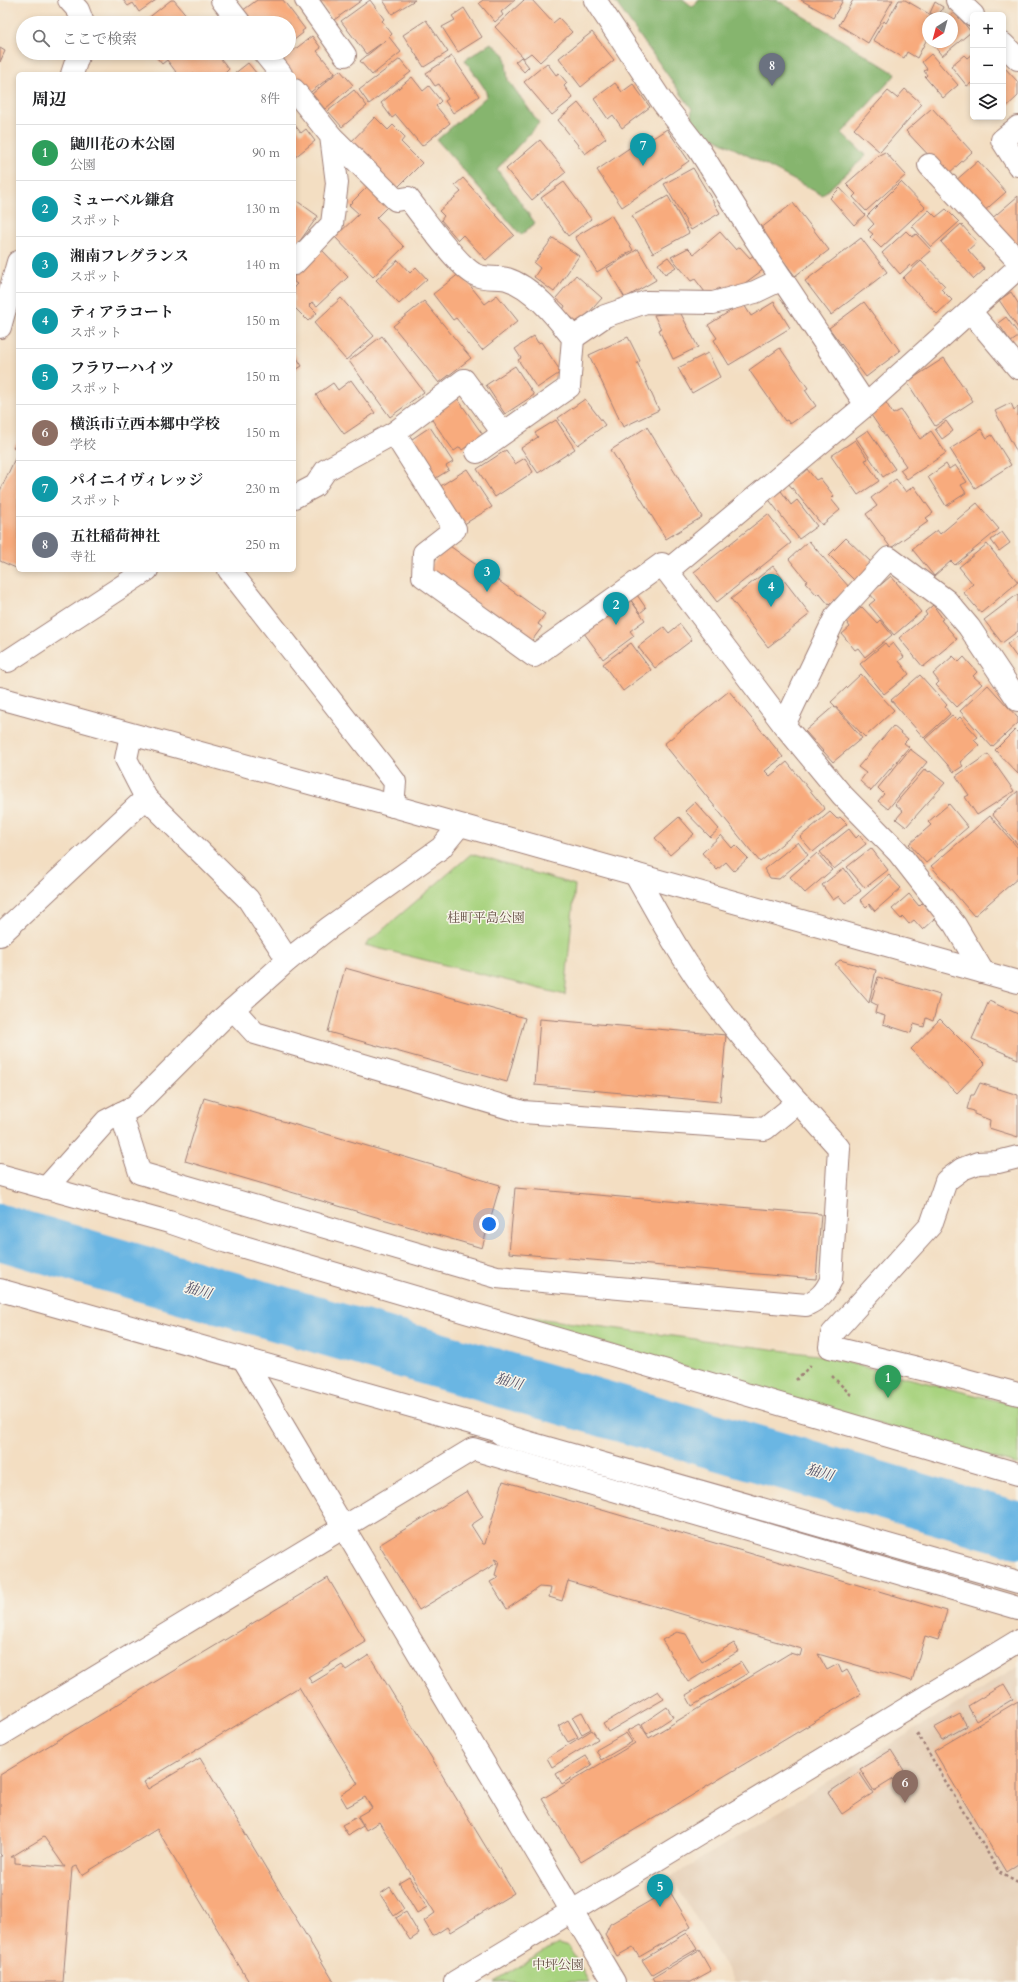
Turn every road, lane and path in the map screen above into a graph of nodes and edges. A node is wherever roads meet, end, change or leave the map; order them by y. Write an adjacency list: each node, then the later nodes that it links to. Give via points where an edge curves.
1 (69, 0): 7 (street)
2 (222, 0): 8 (street)
3 (306, 0): 10 (street)
4 (595, 0): 25 (street, via 663,103 698,148)
5 (957, 0): 6 (street)
6 (970, 12)
7 (80, 16)
8 (235, 16)
9 (1006, 47): 11 (street)
10 (345, 55)
11 (1018, 59)
12 (76, 60): 14 (street)
13 (270, 60): 15 (street)
14 (73, 72)
15 (279, 72)
16 (296, 92): 18 (street)
17 (1018, 126): 19 (street, via 1002,140)
18 (331, 136): 22 (street, via 337,183 332,224); 28 (street, via 396,200 408,198 462,265 475,274 486,278 507,279 524,288 546,305)
19 (1018, 164)
20 (929, 165): 21 (street)
21 (1018, 261)
22 (296, 262)
23 (1018, 268): 27 (street)
24 (16, 270): 26 (street)
25 (782, 279): 28 (street, via 755,292 713,303 646,302 604,316); 30 (street)
26 (6, 311)
27 (970, 311): 29 (street); 30 (street)
28 (573, 338): 32 (street, via 569,387)
29 (1018, 368)
30 (866, 404): 35 (street)
31 (394, 433): 32 (street, via 464,380); 34 (street, via 326,470 315,486); 35 (street, via 455,529 424,554 423,576 534,656 662,564)
32 (503, 433): 33 (street)
33 (477, 452)
34 (296, 496)
35 (667, 571): 41 (street)
36 (144, 572): 38 (street)
37 (230, 572): 44 (street, via 395,782)
38 (8, 661)
39 (0, 698): 42 (street)
40 (1018, 700): 41 (street, via 969,626 947,601 888,558 836,616)
41 (784, 725): 49 (street, via 842,795 898,852 955,925)
42 (131, 735): 43 (street, via 126,759); 44 (street)
43 (146, 798): 47 (street); 48 (street, via 248,899)
44 (393, 806): 45 (street)
45 (459, 826): 46 (street); 48 (street, via 441,848)
46 (635, 874): 49 (street); 52 (street, via 682,956 710,998)
47 (0, 935)
48 (288, 960): 51 (street)
49 (983, 972): 50 (street)
50 (1018, 982)
51 (233, 1009): 52 (street, via 255,1034 523,1112 765,1129); 53 (street, via 134,1106)
52 (798, 1102): 53 (street, via 839,1148 831,1280 825,1293 806,1305 497,1277 140,1173)
53 (121, 1113): 56 (street, via 106,1121)
54 (1018, 1157): 58 (street, via 978,1163 962,1169 946,1181 932,1225 832,1334)
55 (0, 1175): 56 (street)
56 (46, 1188): 61 (street, via 169,1222 235,1244)
57 (0, 1290): 59 (street)
58 (830, 1347): 60 (street); 61 (path, via 798,1377); 62 (path, via 823,1367 853,1399 855,1414)
59 (244, 1360): 64 (street); 65 (street, via 496,1430 503,1435 537,1445)
60 (1018, 1394)
61 (781, 1405): 62 (street)
62 (852, 1426): 63 (street)
63 (1018, 1474)
64 (343, 1528): 66 (street, via 472,1449); 69 (street); 71 (street)
65 (1018, 1582)
66 (1018, 1608)
67 (1018, 1640): 71 (street)
68 (915, 1730): 70 (path, via 999,1872)
69 (0, 1735)
70 (1018, 1883)
71 (572, 1911): 72 (street); 73 (street)
72 (455, 1982)
73 (614, 1982)

